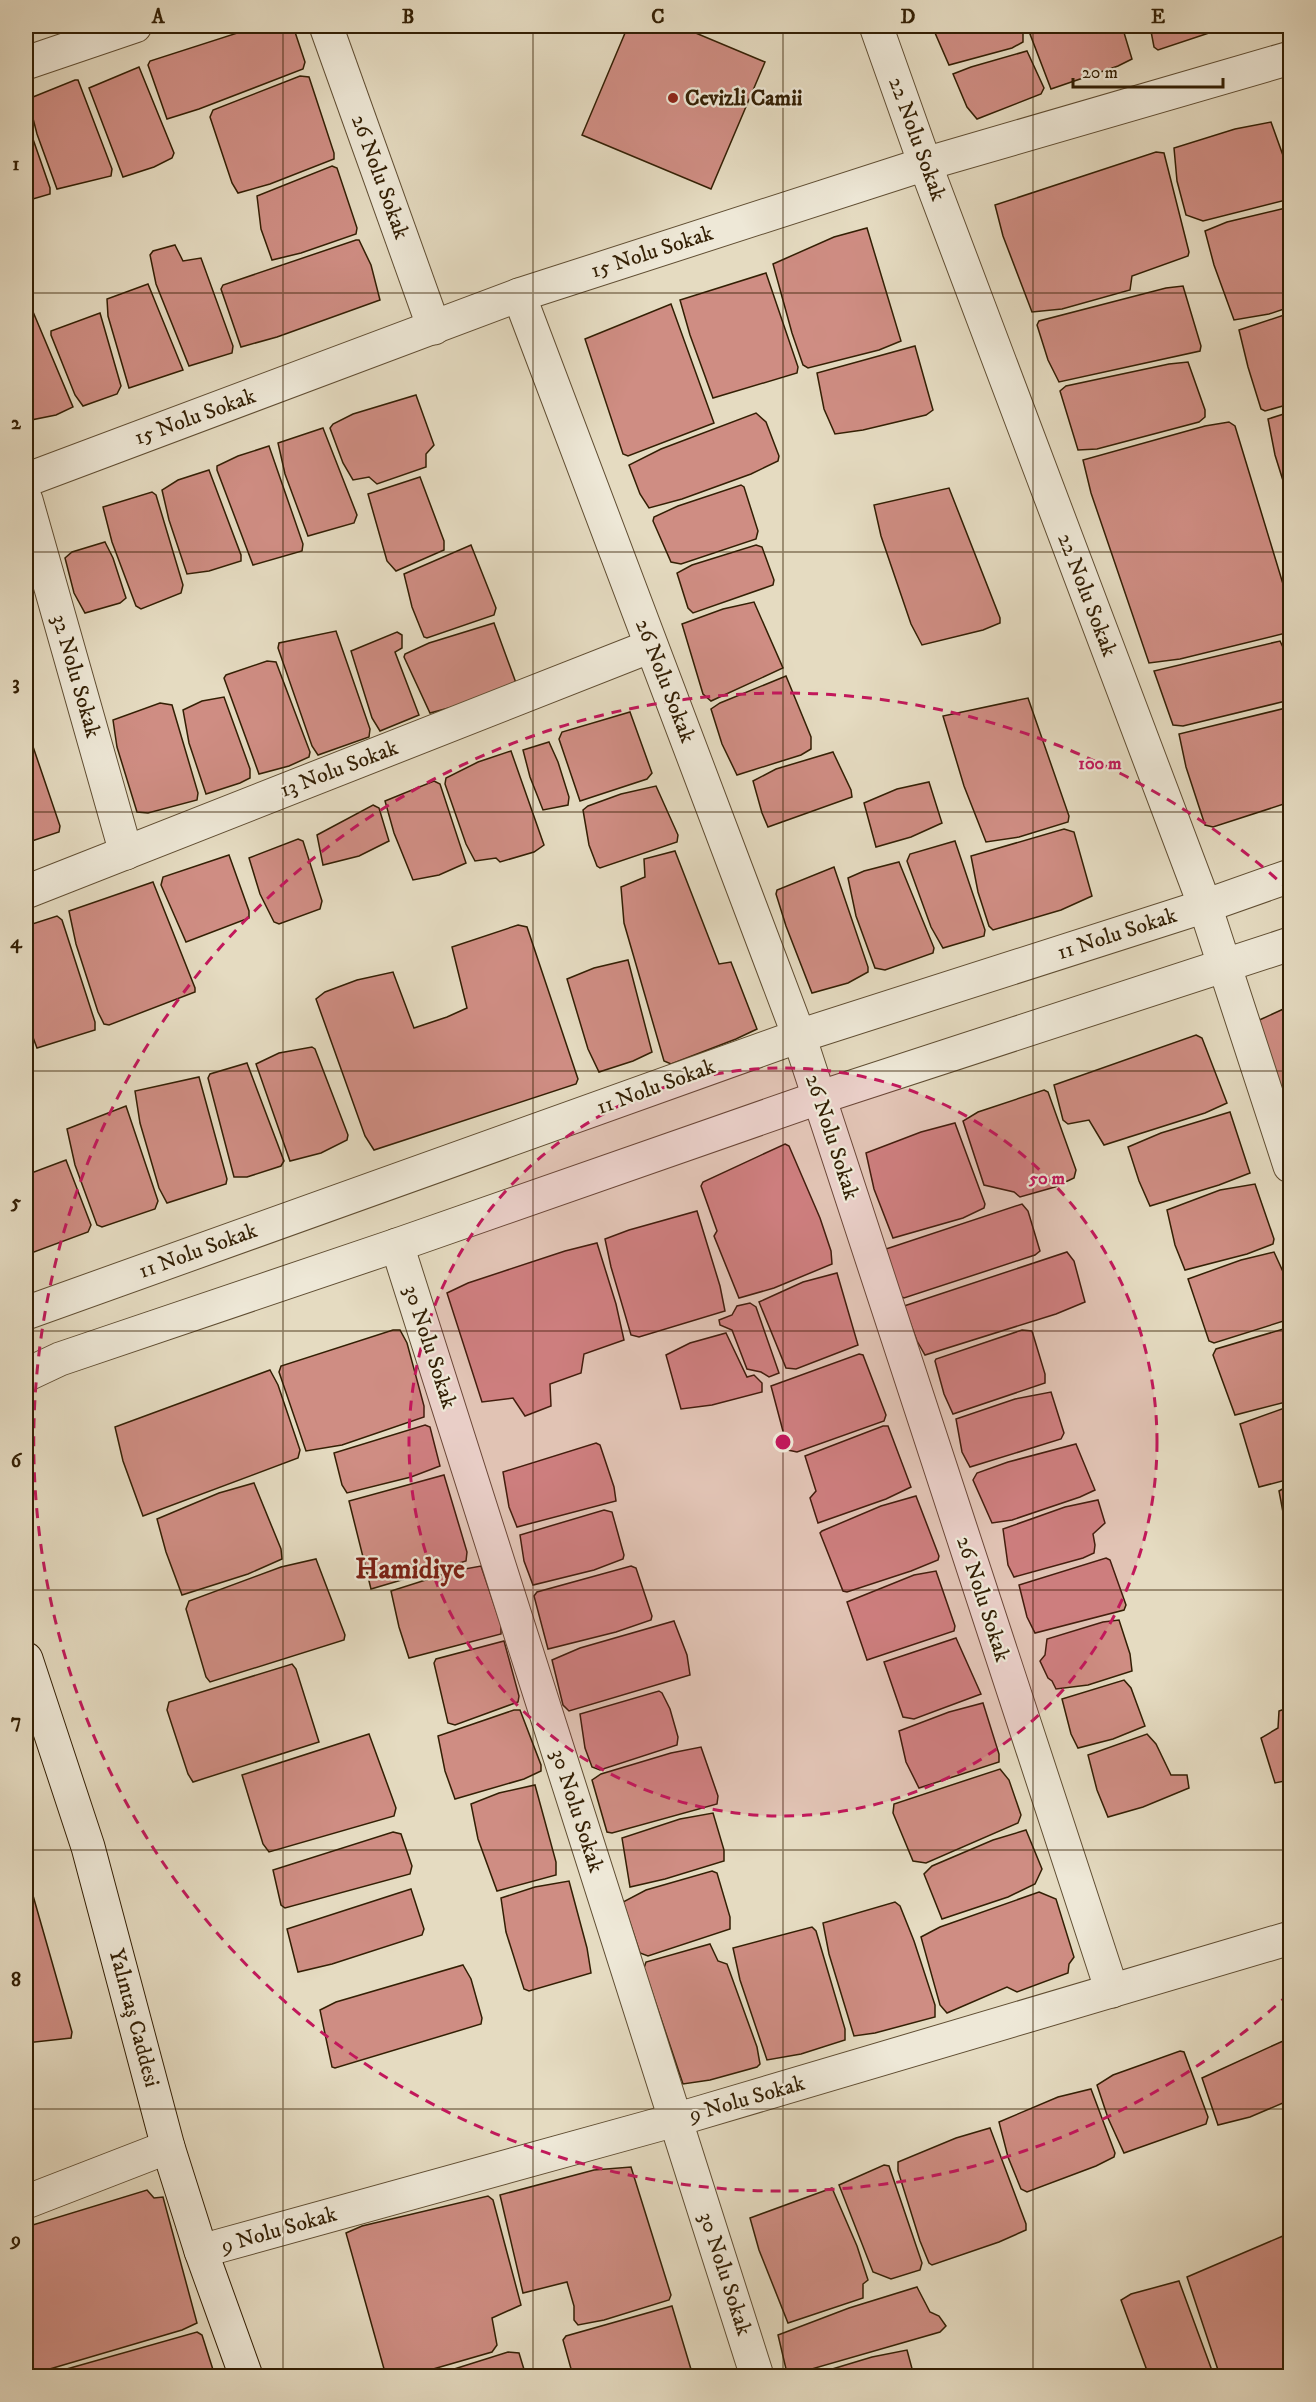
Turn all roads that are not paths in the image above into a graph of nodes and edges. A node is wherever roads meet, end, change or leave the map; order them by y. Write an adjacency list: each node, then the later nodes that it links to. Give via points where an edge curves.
1 (135, 26): 5 (street)
2 (326, 26): 8 (street, 26 Nolu Sokak)
3 (876, 26): 6 (street, 22 Nolu Sokak)
4 (1290, 58): 6 (street, 15 Nolu Sokak)
5 (26, 63)
6 (925, 164): 7 (street, 15 Nolu Sokak); 15 (street, 22 Nolu Sokak)
7 (519, 295): 8 (street, 15 Nolu Sokak); 11 (street, 26 Nolu Sokak)
8 (434, 328): 9 (street, 15 Nolu Sokak)
9 (26, 480)
10 (26, 500): 12 (street, 32 Nolu Sokak)
11 (651, 646): 12 (street, 13 Nolu Sokak); 18 (street, 26 Nolu Sokak)
12 (126, 853): 14 (street, 13 Nolu Sokak)
13 (1290, 876): 15 (street, 11 Nolu Sokak)
14 (26, 892)
15 (1204, 906): 17 (street, 22 Nolu Sokak); 18 (street, 11 Nolu Sokak)
16 (1290, 944): 17 (street)
17 (1225, 965): 19 (street); 20 (street, 22 Nolu Sokak)
18 (799, 1036): 19 (street, 26 Nolu Sokak); 22 (street, 11 Nolu Sokak)
19 (818, 1098): 21 (street); 26 (street, 26 Nolu Sokak)
20 (1290, 1166)
21 (397, 1245): 23 (street, via 60,1359); 27 (street, 30 Nolu Sokak)
22 (26, 1313)
23 (26, 1376)
24 (26, 1659): 28 (street, Yalıntaş Caddesi, via 88,1847)
25 (1290, 1938): 26 (street, 9 Nolu Sokak)
26 (1112, 1991): 27 (street, 9 Nolu Sokak)
27 (675, 2120): 30 (street, 9 Nolu Sokak); 32 (street, 30 Nolu Sokak)
28 (168, 2147): 29 (street); 30 (street, Yalıntaş Caddesi)
29 (26, 2202)
30 (201, 2252): 31 (street, Yalıntaş Caddesi)
31 (246, 2376)
32 (757, 2376)

